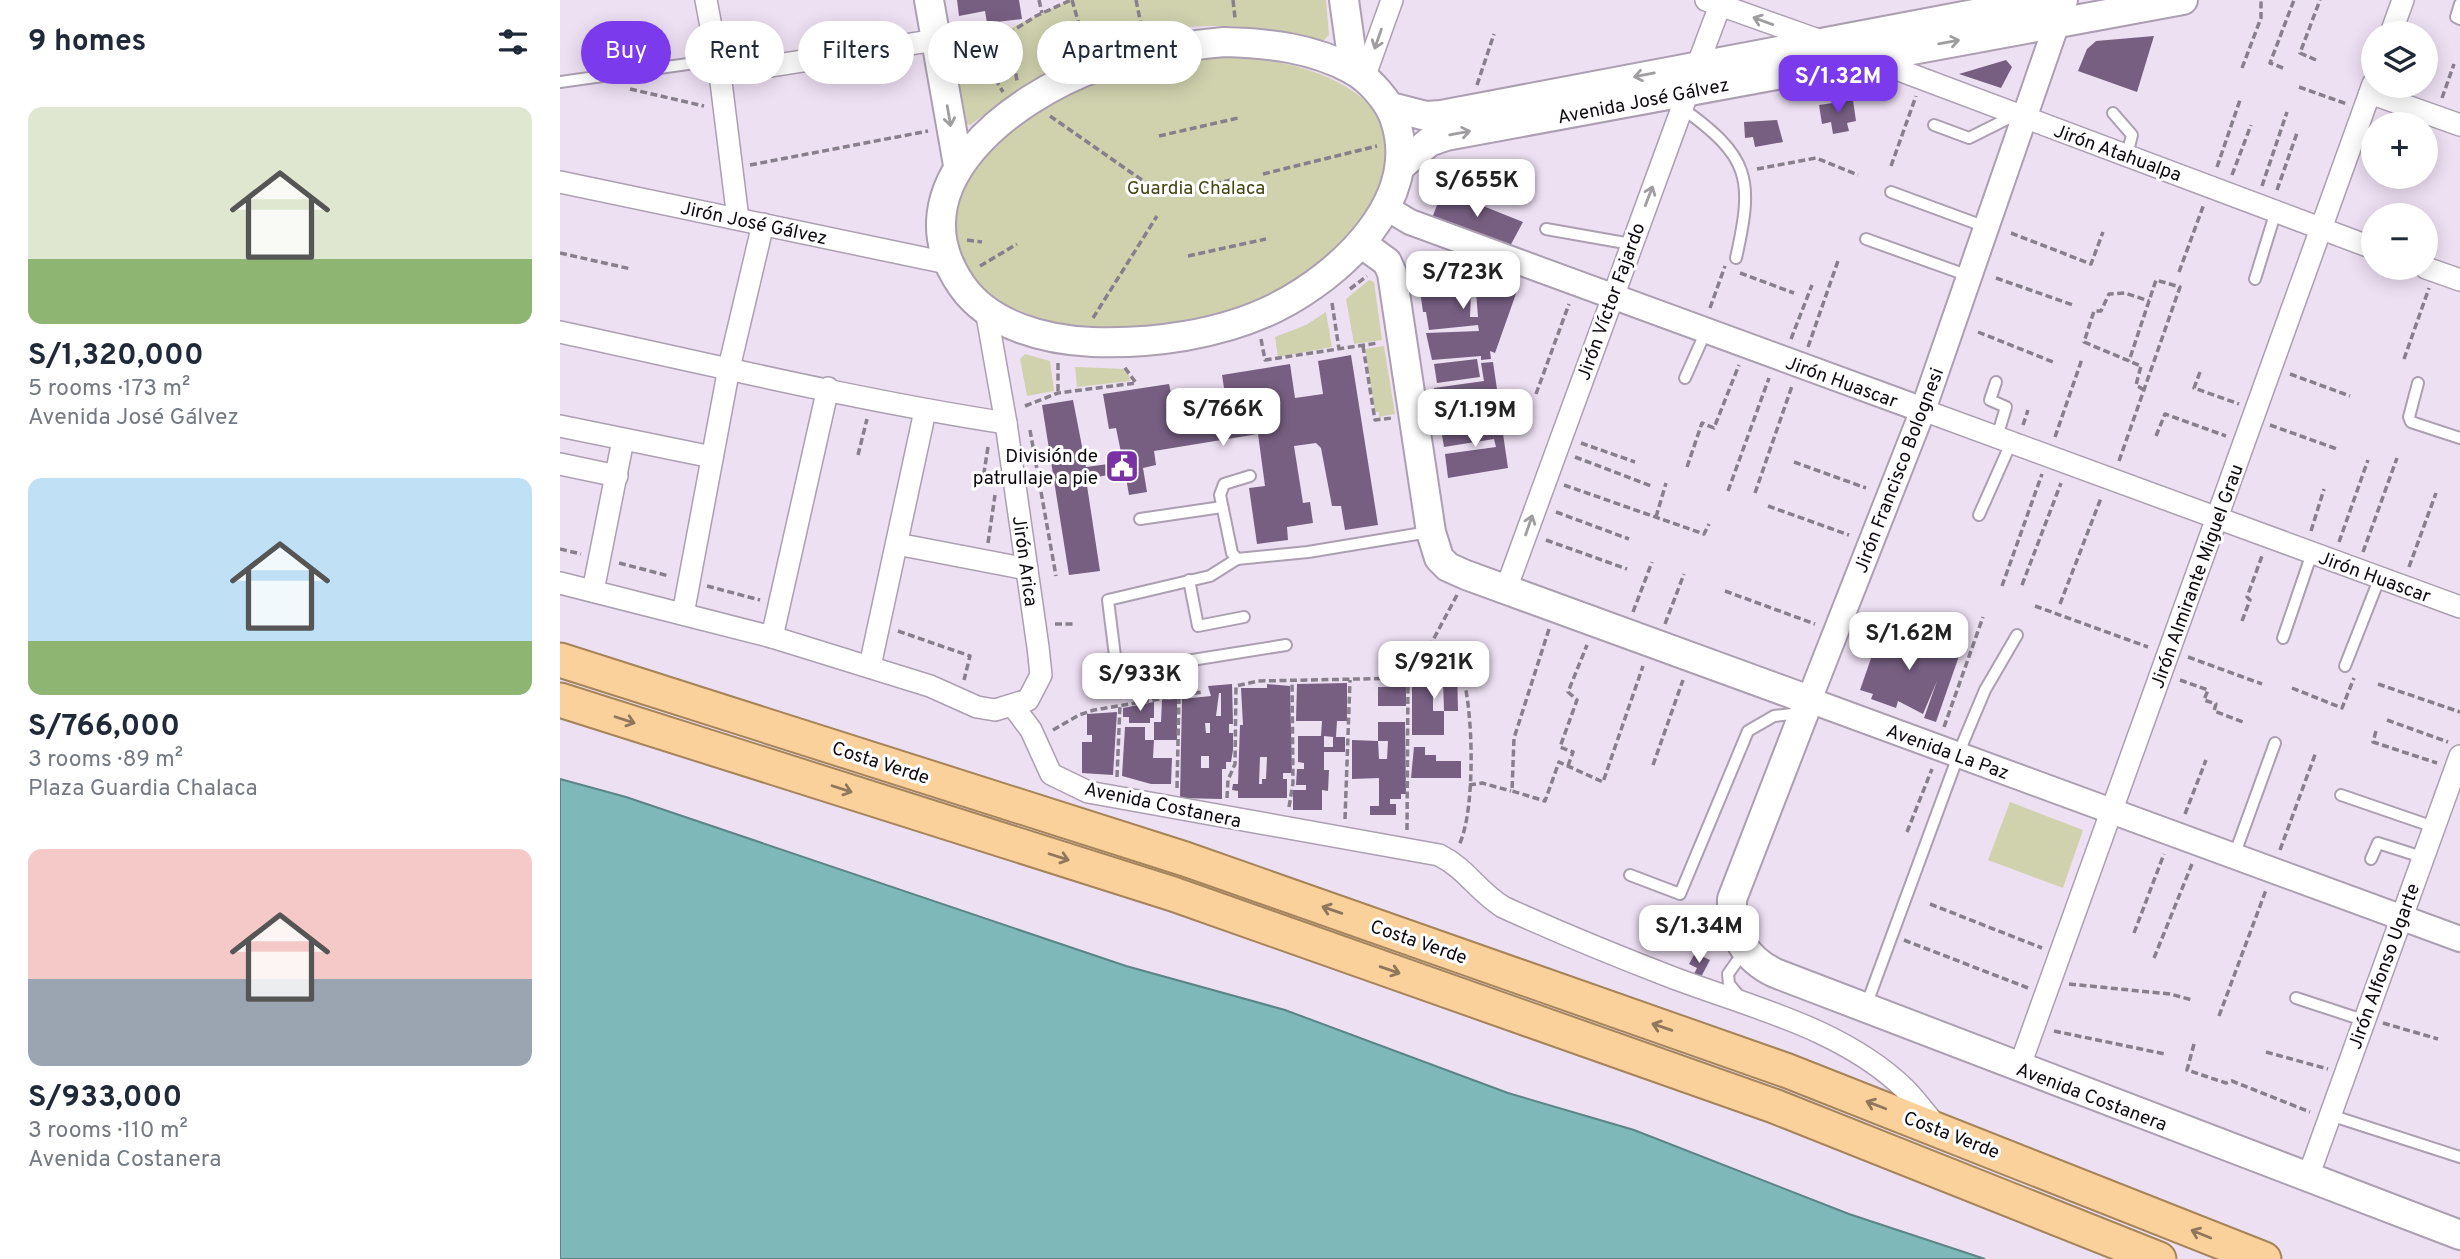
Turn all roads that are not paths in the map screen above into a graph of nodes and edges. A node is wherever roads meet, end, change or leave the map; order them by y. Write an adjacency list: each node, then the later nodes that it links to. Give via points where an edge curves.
1 (706, 0): 11 (street)
2 (929, 0): 12 (main road)
3 (1344, 0): 20 (main road)
4 (1392, 0): 20 (street, one-way to 20)
5 (2183, 0): 9 (main road, Avenida José Gálvez)
6 (2403, 0): 13 (street)
7 (1716, 2): 15 (street, one-way to 7); 18 (street)
8 (2460, 5): 10 (lane, via 2456,17)
9 (2056, 8): 15 (main road, Avenida José Gálvez); 16 (main road, Avenida José Gálvez, one-way to 9); 29 (street, Jirón Francisco Bolognesi)
10 (2460, 19)
11 (710, 21)
12 (933, 21)
13 (2395, 21)
14 (928, 41): 17 (street)
15 (1821, 41): 18 (main road, Avenida José Gálvez)
16 (1863, 57): 26 (main road, Avenida José Gálvez); 29 (street, Jirón Atahualpa)
17 (784, 59)
18 (1698, 64): 27 (main road, Avenida José Gálvez, one-way to 27, via 1426,116)
19 (685, 70): 21 (lane)
20 (1359, 74): 27 (main road); 34 (main road, via 1293,48 1258,42 1144,52 1018,100)
21 (560, 82)
22 (721, 84): 39 (street)
23 (944, 84): 34 (main road, one-way to 34)
24 (2368, 98): 42 (street, Jirón Almirante Miguel Grau)
25 (2378, 98): 31 (street)
26 (1685, 100): 32 (main road, Avenida José Gálvez, one-way to 26, via 1446,136); 47 (street, Jirón Víctor Fajardo, one-way to 26); 49 (lane, via 1744,172 1746,214)
27 (1391, 107): 32 (main road)
28 (2113, 113): 33 (lane, via 2132,135)
29 (2021, 116): 30 (lane, via 1969,138); 33 (street, Jirón Atahualpa); 41 (street, Jirón Francisco Bolognesi)
30 (1934, 125)
31 (2460, 125)
32 (1402, 153): 37 (main road)
33 (2127, 155): 38 (street, Jirón Atahualpa)
34 (958, 165): 48 (main road, via 941,208 939,236)
35 (560, 182): 39 (street, Jirón José Gálvez)
36 (1891, 192): 41 (lane)
37 (1385, 207): 45 (main road); 54 (street, Jirón Huascar, via 1410,222)
38 (2268, 208): 42 (street, Jirón Atahualpa); 52 (lane)
39 (738, 219): 40 (street, Jirón José Gálvez)
40 (763, 224): 48 (street, Jirón José Gálvez); 58 (street)
41 (1986, 227): 51 (street, Jirón Francisco Bolognesi)
42 (2321, 228): 46 (street, Jirón Atahualpa); 76 (street, Jirón Almirante Miguel Grau)
43 (1546, 229): 47 (lane)
44 (1866, 239): 51 (lane)
45 (1361, 243): 55 (main road, via 1333,270 1292,298 1238,322 1163,339 1119,343 1048,337); 79 (main road, via 1387,262 1392,273)
46 (2361, 243)
47 (1631, 244): 54 (street, Jirón Víctor Fajardo)
48 (959, 258): 55 (main road, via 964,289)
49 (1736, 258)
50 (2438, 273): 53 (street)
51 (1969, 276): 63 (street, Jirón Francisco Bolognesi)
52 (2255, 279)
53 (2460, 281)
54 (1611, 296): 56 (street, Jirón Huascar); 86 (street, Jirón Víctor Fajardo, one-way to 54)
55 (986, 310): 65 (street, Jirón Arica)
56 (1704, 330): 59 (lane); 63 (street, Jirón Huascar)
57 (560, 332): 58 (street)
58 (729, 368): 62 (street); 70 (street)
59 (1685, 378)
60 (1996, 382): 69 (lane, via 1990,400 2006,407)
61 (2418, 383): 67 (lane, via 2411,422)
62 (828, 388): 64 (street); 92 (street)
63 (1923, 410): 69 (street, Jirón Huascar); 100 (street, Jirón Francisco Bolognesi)
64 (925, 411): 65 (street); 78 (street)
65 (999, 422): 82 (street, Jirón Arica)
66 (560, 425): 68 (street)
67 (2460, 439)
68 (623, 440): 70 (street); 72 (street)
69 (2004, 440): 75 (lane); 76 (street, Jirón Huascar)
70 (712, 457): 89 (street)
71 (560, 464): 72 (street)
72 (617, 476): 87 (street)
73 (1250, 477): 74 (lane, via 1224,484)
74 (1222, 507): 77 (lane); 81 (lane)
75 (1979, 515)
76 (2217, 518): 80 (street, Jirón Huascar); 105 (street, Jirón Almirante Miguel Grau)
77 (1140, 519)
78 (897, 544): 82 (street); 96 (street)
79 (1435, 545): 81 (lane); 86 (main road, Avenida La Paz, via 1448,567)
80 (2308, 551): 83 (street, Jirón Huascar); 93 (lane)
81 (1237, 559): 84 (lane, via 1210,576)
82 (1027, 569): 99 (street, Jirón Arica, via 1041,675 1028,700)
83 (2380, 578): 88 (street, Jirón Huascar); 97 (lane)
84 (1189, 580): 90 (lane, via 1198,626); 94 (lane, via 1108,600 1116,672)
85 (560, 583): 87 (street)
86 (1506, 589): 100 (main road, Avenida La Paz, via 1657,638)
87 (593, 591): 89 (street)
88 (2460, 607)
89 (683, 614): 92 (street)
90 (1244, 617)
91 (2017, 635): 102 (lane, via 1984,690)
92 (772, 637): 96 (street)
93 (2283, 638)
94 (1286, 645)
95 (560, 660): 120 (highway, Costa Verde, one-way to 95, via 1185,859)
96 (870, 666): 99 (street, via 995,710)
97 (2345, 666)
98 (560, 700): 124 (highway, Costa Verde, one-way to 124, via 1186,898 1774,1106)
99 (1013, 706): 115 (street, Avenida Costanera, via 1031,730 1051,774 1087,792 1439,855 1503,907 1673,978)
100 (1807, 706): 102 (street, Avenida La Paz); 110 (lane, via 1774,716 1748,731 1680,894); 113 (main road, Jirón Francisco Bolognesi, via 1737,882 1732,915)
101 (2275, 743): 107 (lane)
102 (1958, 755): 105 (street, Avenida La Paz); 116 (lane)
103 (2458, 763): 106 (street, Jirón Alfonso Ugarte)
104 (2342, 795): 106 (lane)
105 (2112, 811): 107 (street, Avenida La Paz); 118 (street, Jirón Almirante Miguel Grau)
106 (2434, 827): 108 (street, Jirón Alfonso Ugarte)
107 (2234, 856): 111 (street, Avenida La Paz)
108 (2423, 857): 109 (lane, via 2378,843); 111 (street, Jirón Alfonso Ugarte)
109 (2371, 859)
110 (1630, 875)
111 (2400, 917): 112 (street, Avenida La Paz); 117 (street, Jirón Alfonso Ugarte)
112 (2460, 939)
113 (1742, 944): 115 (lane, via 1728,974 1729,984); 116 (main road, Avenida Costanera, via 1776,973)
114 (2296, 998): 117 (lane)
115 (1745, 1001): 120 (street, via 1868,1060 1906,1090)
116 (1864, 1008): 118 (main road, Avenida Costanera)
117 (2364, 1019): 119 (street, Jirón Alfonso Ugarte)
118 (2019, 1068): 122 (main road, Avenida Costanera)
119 (2329, 1117): 121 (lane); 122 (street, Jirón Alfonso Ugarte)
120 (1937, 1128): 125 (highway, Costa Verde, one-way to 120)
121 (2460, 1157)
122 (2308, 1177): 123 (main road, Avenida Costanera)
123 (2460, 1235)
124 (2159, 1259)
125 (2264, 1259)

